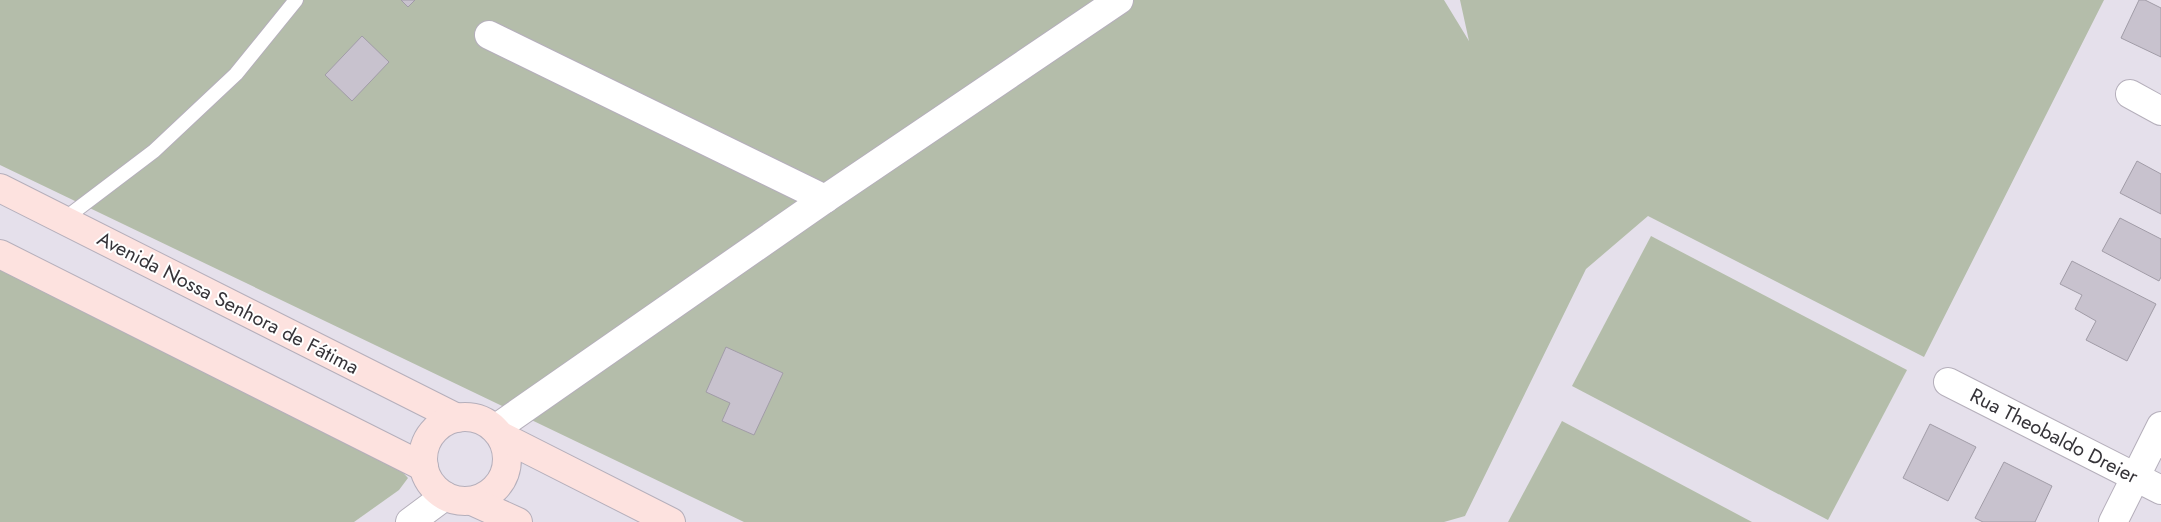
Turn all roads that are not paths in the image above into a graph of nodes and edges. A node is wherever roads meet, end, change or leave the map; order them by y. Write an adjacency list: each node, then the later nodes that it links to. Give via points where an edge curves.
1 (296, 0): 8 (lane, via 230,80 154,151)
2 (1118, 0): 7 (street)
3 (489, 35): 7 (street)
4 (2130, 94): 5 (street)
5 (2161, 110)
6 (0, 188): 8 (street, Avenida Nossa Senhora de Fátima)
7 (826, 199): 13 (street)
8 (63, 220): 11 (street, Avenida Nossa Senhora de Fátima)
9 (0, 254): 14 (street)
10 (1948, 382): 15 (street, Rua Theobaldo Dreier)
11 (457, 418): 13 (street, Avenida Nossa Senhora de Fátima, via 478,418); 14 (street, via 444,422 431,436 424,454)
12 (2161, 426): 15 (street)
13 (498, 432): 18 (street, via 506,447 506,470 493,490); 21 (street, Avenida Nossa Senhora de Fátima)
14 (424, 467): 17 (street, via 428,479)
15 (2135, 477): 16 (street, Rua Theobaldo Dreier); 22 (street)
16 (2161, 490)
17 (445, 496): 18 (street); 19 (street)
18 (472, 501): 20 (street)
19 (410, 522)
20 (518, 522)
21 (671, 522)
22 (2113, 522)

